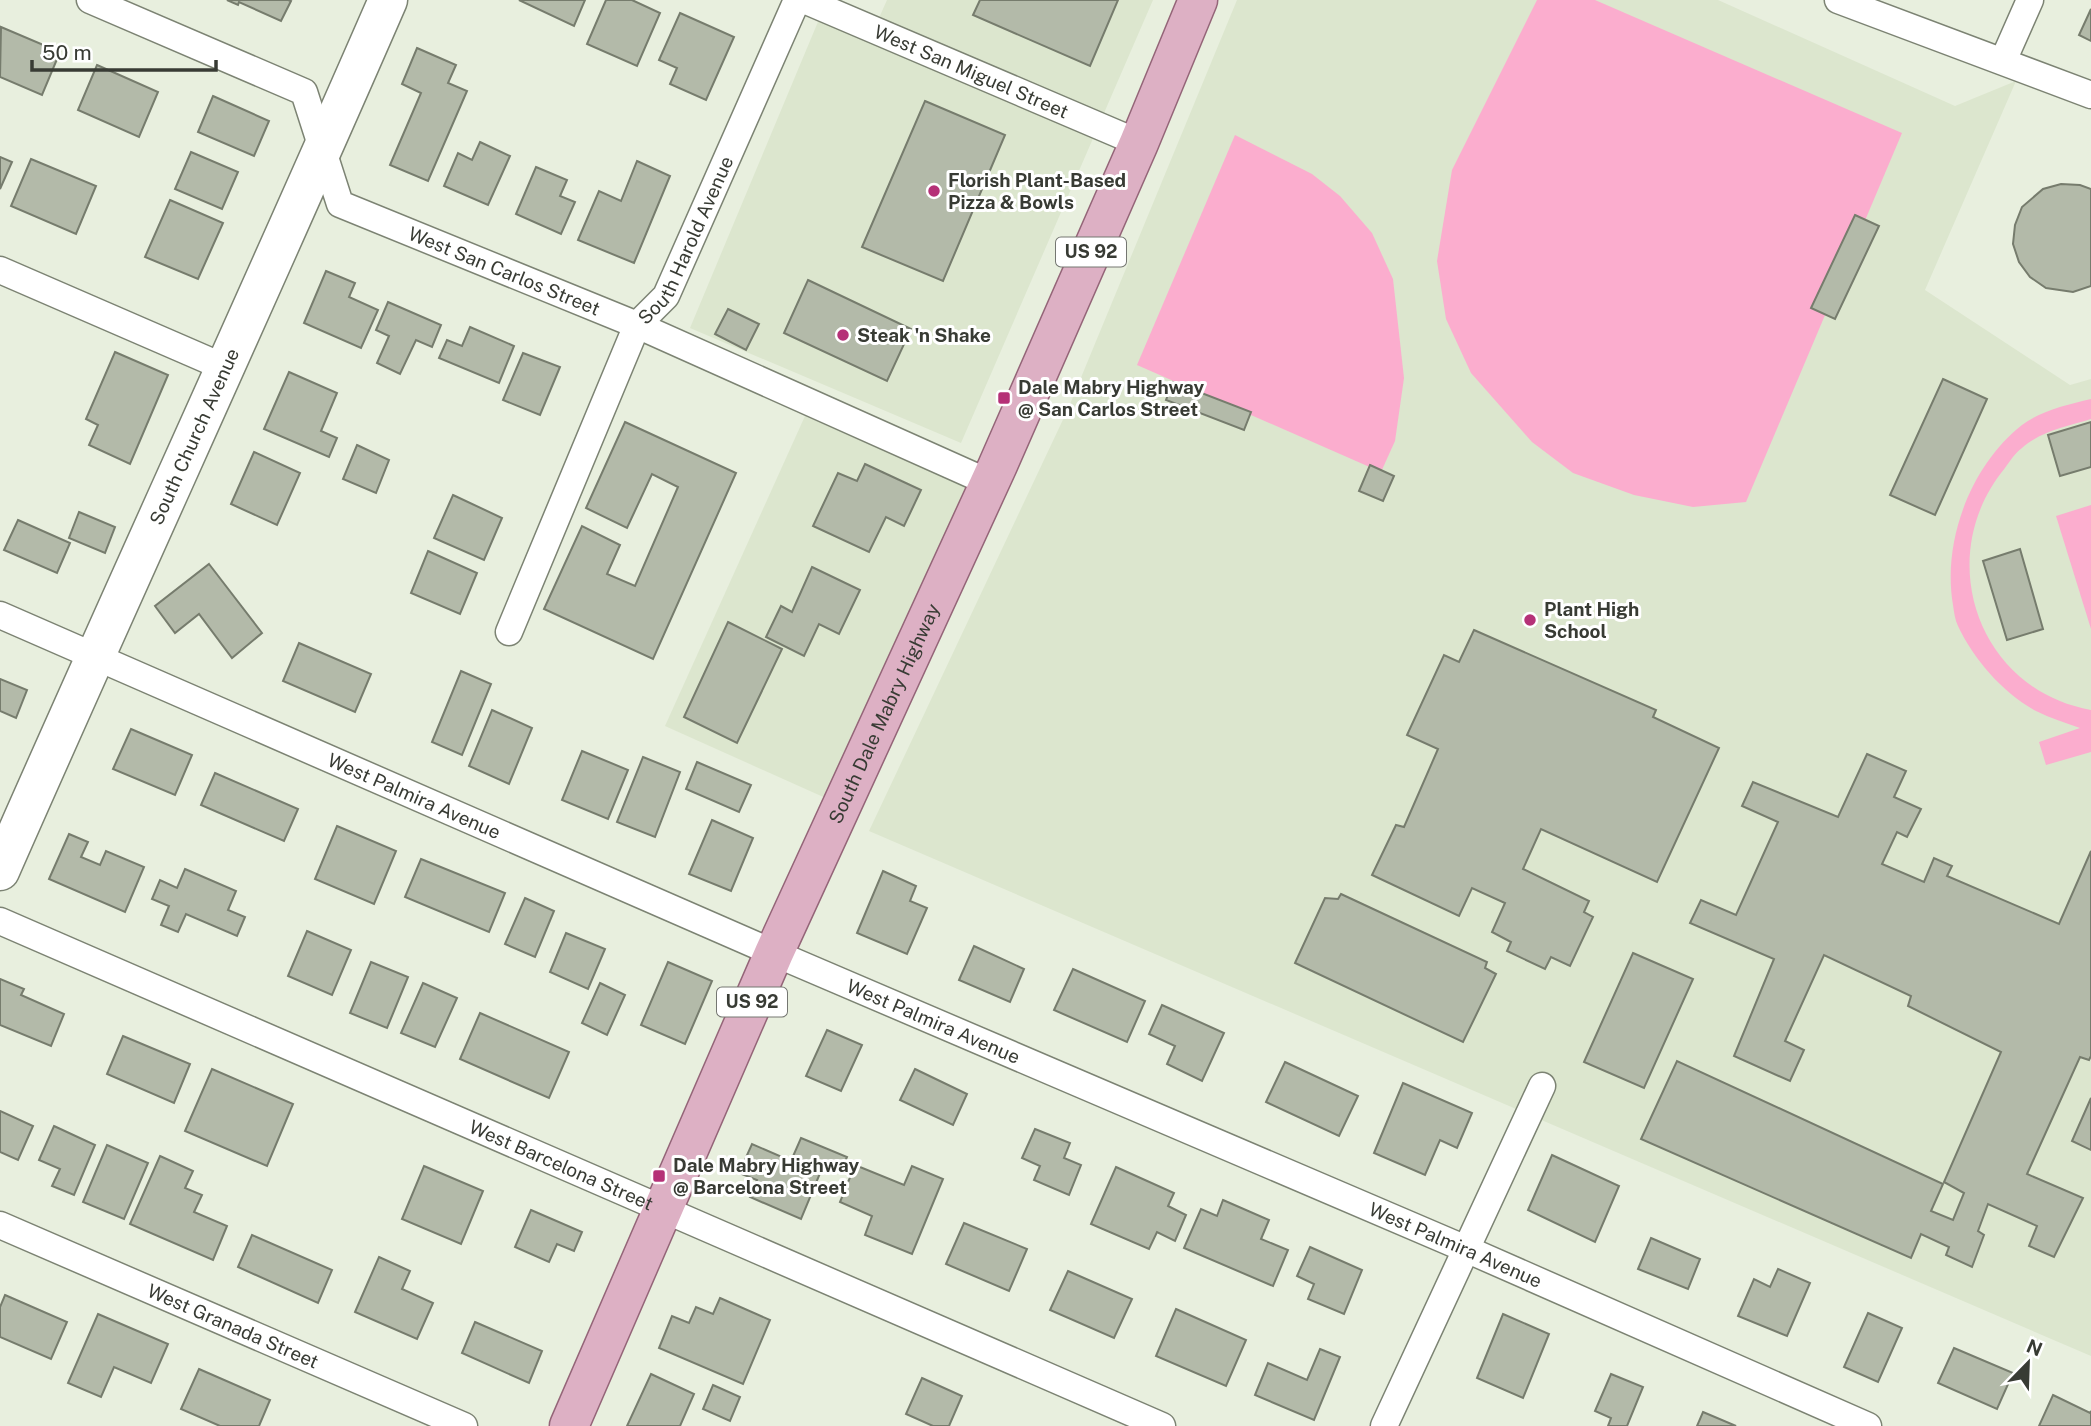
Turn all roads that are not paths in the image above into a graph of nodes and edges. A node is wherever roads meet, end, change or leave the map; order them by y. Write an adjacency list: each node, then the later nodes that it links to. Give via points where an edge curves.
1 (90, 0): 11 (street, West San Carlos Street, via 304,92)
2 (388, 0): 11 (street, South Church Avenue)
3 (797, 0): 13 (street, South Harold Avenue, via 666,296)
4 (804, 0): 10 (street, West San Miguel Street)
5 (1198, 0): 10 (main road, South Dale Mabry Highway / US 92)
6 (1838, 0): 8 (street)
7 (2029, 0): 8 (street)
8 (2003, 61): 9 (street)
9 (2091, 95)
10 (1139, 143): 15 (main road, South Dale Mabry Highway / US 92)
11 (323, 151): 13 (street, West San Carlos Street, via 340,204); 14 (street, South Church Avenue)
12 (0, 270): 14 (street)
13 (637, 325): 15 (street, West San Carlos Street); 17 (street, South Harold Avenue)
14 (226, 368): 18 (street, South Church Avenue)
15 (990, 483): 21 (main road, South Dale Mabry Highway / US 92)
16 (0, 615): 18 (street, West Palmira Avenue)
17 (509, 632)
18 (94, 656): 19 (street, South Church Avenue); 21 (street, West Palmira Avenue)
19 (0, 871)
20 (0, 921): 23 (street, West Barcelona Street)
21 (774, 953): 23 (main road, South Dale Mabry Highway / US 92); 25 (street, West Palmira Avenue)
22 (1542, 1086): 25 (street)
23 (662, 1208): 27 (main road, South Dale Mabry Highway / US 92); 28 (street, West Barcelona Street)
24 (0, 1225): 26 (street, West Granada Street)
25 (1466, 1249): 29 (street); 30 (street, West Palmira Avenue)
26 (464, 1426)
27 (569, 1426)
28 (1161, 1426)
29 (1384, 1426)
30 (1868, 1426)

